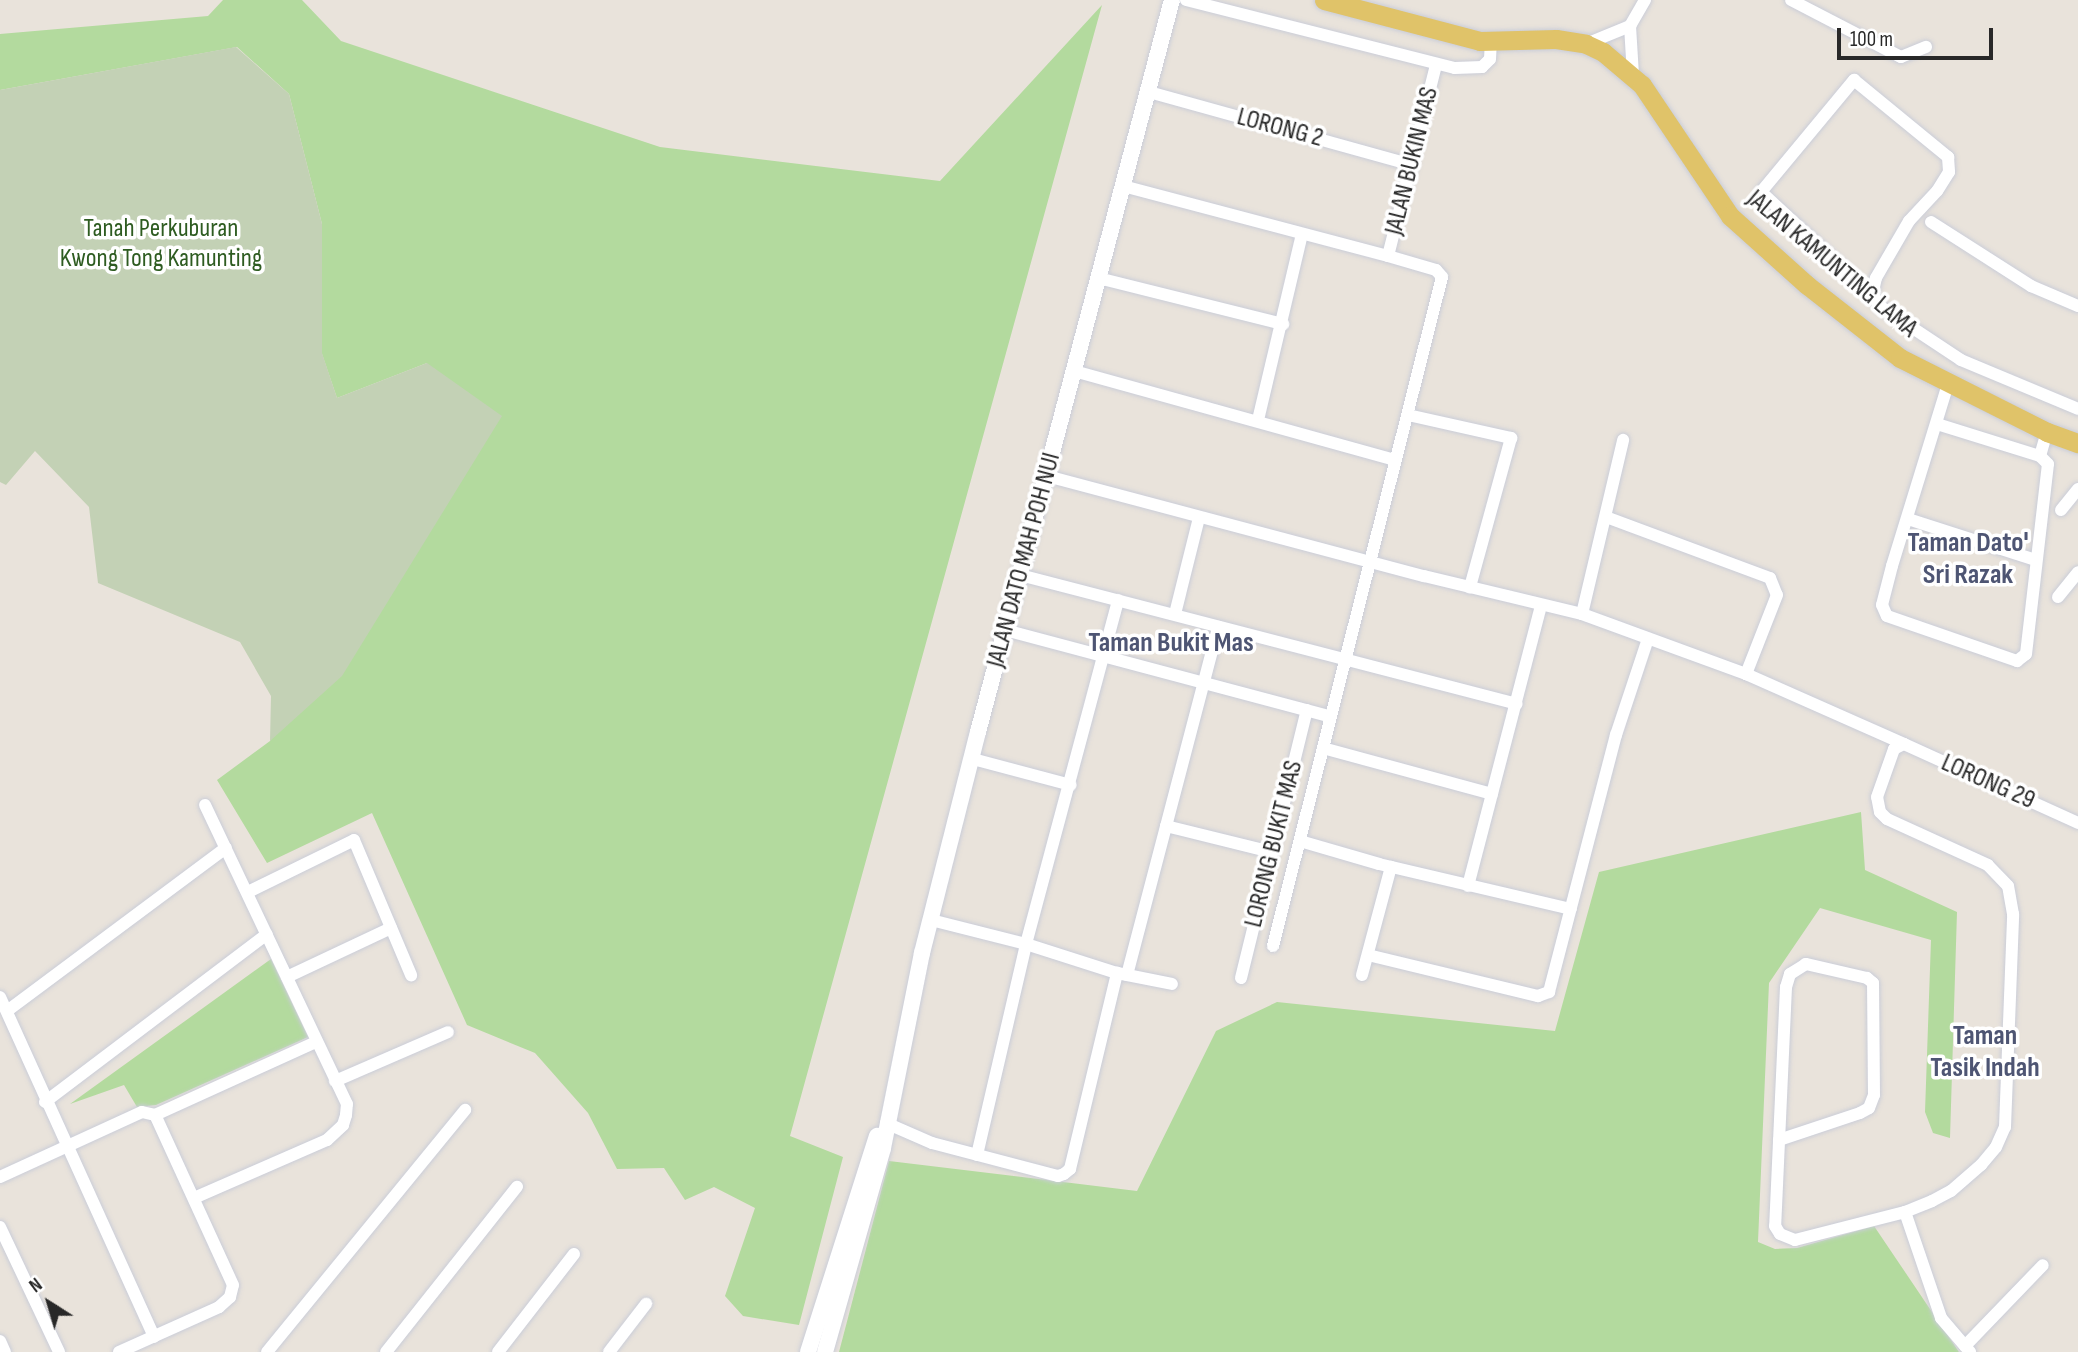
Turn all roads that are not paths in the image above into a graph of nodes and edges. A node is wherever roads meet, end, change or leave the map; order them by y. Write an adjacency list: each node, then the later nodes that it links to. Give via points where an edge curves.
1 (1172, 0): 12 (street, JALAN DATO MAH POH NUI)
2 (1186, 0): 10 (street)
3 (1324, 0): 7 (main road, JALAN KAMUNTING LAMA)
4 (1645, 0): 6 (street)
5 (1791, 0): 9 (street, via 1901,57)
6 (1630, 26): 8 (street); 11 (street)
7 (1491, 42): 8 (main road, JALAN KAMUNTING LAMA, via 1556,39); 10 (street, via 1490,59 1482,67)
8 (1586, 44): 11 (main road, JALAN KAMUNTING LAMA)
9 (1926, 47)
10 (1436, 65): 13 (street, JALAN BUKIN MAS)
11 (1633, 75): 23 (main road, JALAN KAMUNTING LAMA, via 1743,230 1899,358)
12 (1149, 92): 13 (street, LORONG 2); 14 (street, JALAN DATO MAH POH NUI)
13 (1412, 165): 17 (street, JALAN BUKIN MAS)
14 (1123, 186): 16 (street); 18 (street, JALAN DATO MAH POH NUI)
15 (1931, 222): 20 (street, via 2031,286)
16 (1302, 234): 17 (street); 21 (street)
17 (1388, 256): 25 (street, via 1436,270 1442,277)
18 (1098, 278): 21 (street); 22 (street, JALAN DATO MAH POH NUI)
19 (1872, 295): 19 (street, via 1876,278 1909,221 1949,172 1948,157 1854,80 1761,192); 24 (street, via 1881,307 1961,360)
20 (2078, 306)
21 (1283, 324): 26 (street)
22 (1074, 371): 26 (street); 33 (street, JALAN DATO MAH POH NUI)
23 (1948, 384): 27 (street); 28 (main road, JALAN KAMUNTING LAMA)
24 (2078, 410)
25 (1408, 415): 32 (street); 43 (street, via 1511,438)
26 (1258, 419): 32 (street)
27 (1937, 424): 31 (street); 38 (street)
28 (2047, 432): 30 (main road, JALAN KAMUNTING LAMA); 31 (street)
29 (1623, 440): 36 (street)
30 (2078, 443)
31 (2040, 456): 39 (street, via 2048,464)
32 (1395, 460): 40 (street)
33 (1047, 476): 37 (street, LORONG 29); 42 (street, JALAN DATO MAH POH NUI)
34 (2078, 489): 35 (street)
35 (2061, 510)
36 (1606, 517): 48 (street); 54 (street, via 1770,578 1777,595)
37 (1199, 518): 40 (street, LORONG 29); 47 (street)
38 (1908, 519): 39 (street); 39 (street, via 1883,611 2017,661 2028,647)
39 (2036, 561)
40 (1370, 562): 43 (street, LORONG 29); 53 (street)
41 (2078, 572): 44 (street)
42 (1020, 575): 45 (street); 50 (street, JALAN DATO MAH POH NUI)
43 (1470, 587): 46 (street, LORONG 29)
44 (2058, 597)
45 (1118, 600): 47 (street); 52 (street)
46 (1541, 606): 48 (street, LORONG 29); 56 (street)
47 (1175, 614): 49 (street)
48 (1581, 614): 51 (street, LORONG 29)
49 (1218, 627): 53 (street); 55 (street)
50 (1005, 630): 52 (street); 61 (street, JALAN DATO MAH POH NUI)
51 (1647, 639): 54 (street, LORONG 29); 73 (street, via 1616,735)
52 (1104, 654): 55 (street); 62 (street)
53 (1343, 658): 56 (street); 58 (street)
54 (1746, 674): 59 (street, LORONG 29)
55 (1205, 682): 57 (street); 66 (street)
56 (1517, 704): 63 (street)
57 (1307, 710): 58 (street); 69 (street, LORONG BUKIT MAS)
58 (1329, 716): 60 (street)
59 (1901, 745): 65 (street, LORONG 29); 101 (street, via 1894,749 1877,797 1880,812 1988,865 2008,886 2012,914 2006,1127 1996,1147 1968,1178)
60 (1323, 747): 63 (street); 67 (street)
61 (973, 759): 62 (street); 74 (street, JALAN DATO MAH POH NUI)
62 (1071, 785): 77 (street)
63 (1492, 793): 71 (street)
64 (205, 806): 68 (street)
65 (2078, 823)
66 (1166, 826): 69 (street); 80 (street)
67 (1300, 841): 70 (street); 78 (street)
68 (226, 848): 72 (street); 87 (street)
69 (1271, 852): 84 (street, LORONG BUKIT MAS)
70 (1391, 867): 71 (street); 79 (street)
71 (1468, 886): 73 (street)
72 (248, 892): 75 (street, via 354,840); 76 (street)
73 (1571, 909): 79 (street, via 1549,992 1544,996)
74 (931, 920): 77 (street); 94 (street, JALAN DATO MAH POH NUI)
75 (391, 928): 81 (street); 83 (street)
76 (267, 934): 83 (street); 91 (street)
77 (1026, 944): 80 (street); 97 (street)
78 (1273, 946)
79 (1368, 955): 82 (street)
80 (1122, 974): 85 (street); 97 (street, via 1070,1169 1058,1176)
81 (411, 975)
82 (1362, 975)
83 (287, 977): 89 (street)
84 (1241, 978)
85 (1172, 984)
86 (0, 998): 87 (street)
87 (6, 1011): 91 (street)
88 (447, 1032): 90 (street)
89 (316, 1042): 90 (street); 93 (street)
90 (335, 1081): 100 (street, via 347,1104 336,1133)
91 (45, 1102): 96 (street)
92 (465, 1110): 112 (street)
93 (155, 1115): 96 (street, via 142,1112); 100 (street)
94 (886, 1123): 97 (street, via 932,1143); 116 (street, JALAN DATO MAH POH NUI, via 872,1146); 117 (street, JALAN DATO MAH POH NUI, via 883,1149)
95 (1779, 1140): 95 (street, via 1869,1108 1874,1095 1875,990 1867,978 1806,964 1790,974); 101 (street, via 1774,1226 1786,1238 1795,1240)
96 (65, 1146): 98 (street); 106 (street)
97 (977, 1154)
98 (0, 1177)
99 (517, 1187): 113 (street)
100 (194, 1198): 106 (street, via 233,1285 230,1297 219,1307)
101 (1905, 1212): 108 (street, via 1936,1308)
102 (0, 1227): 110 (street)
103 (574, 1254): 114 (street)
104 (2043, 1265): 108 (street)
105 (646, 1304): 115 (street)
106 (154, 1337): 111 (street)
107 (0, 1341): 109 (street)
108 (1967, 1349)
109 (5, 1352)
110 (59, 1352)
111 (119, 1352)
112 (267, 1352)
113 (386, 1352)
114 (498, 1352)
115 (610, 1352)
116 (808, 1352)
117 (825, 1352)

